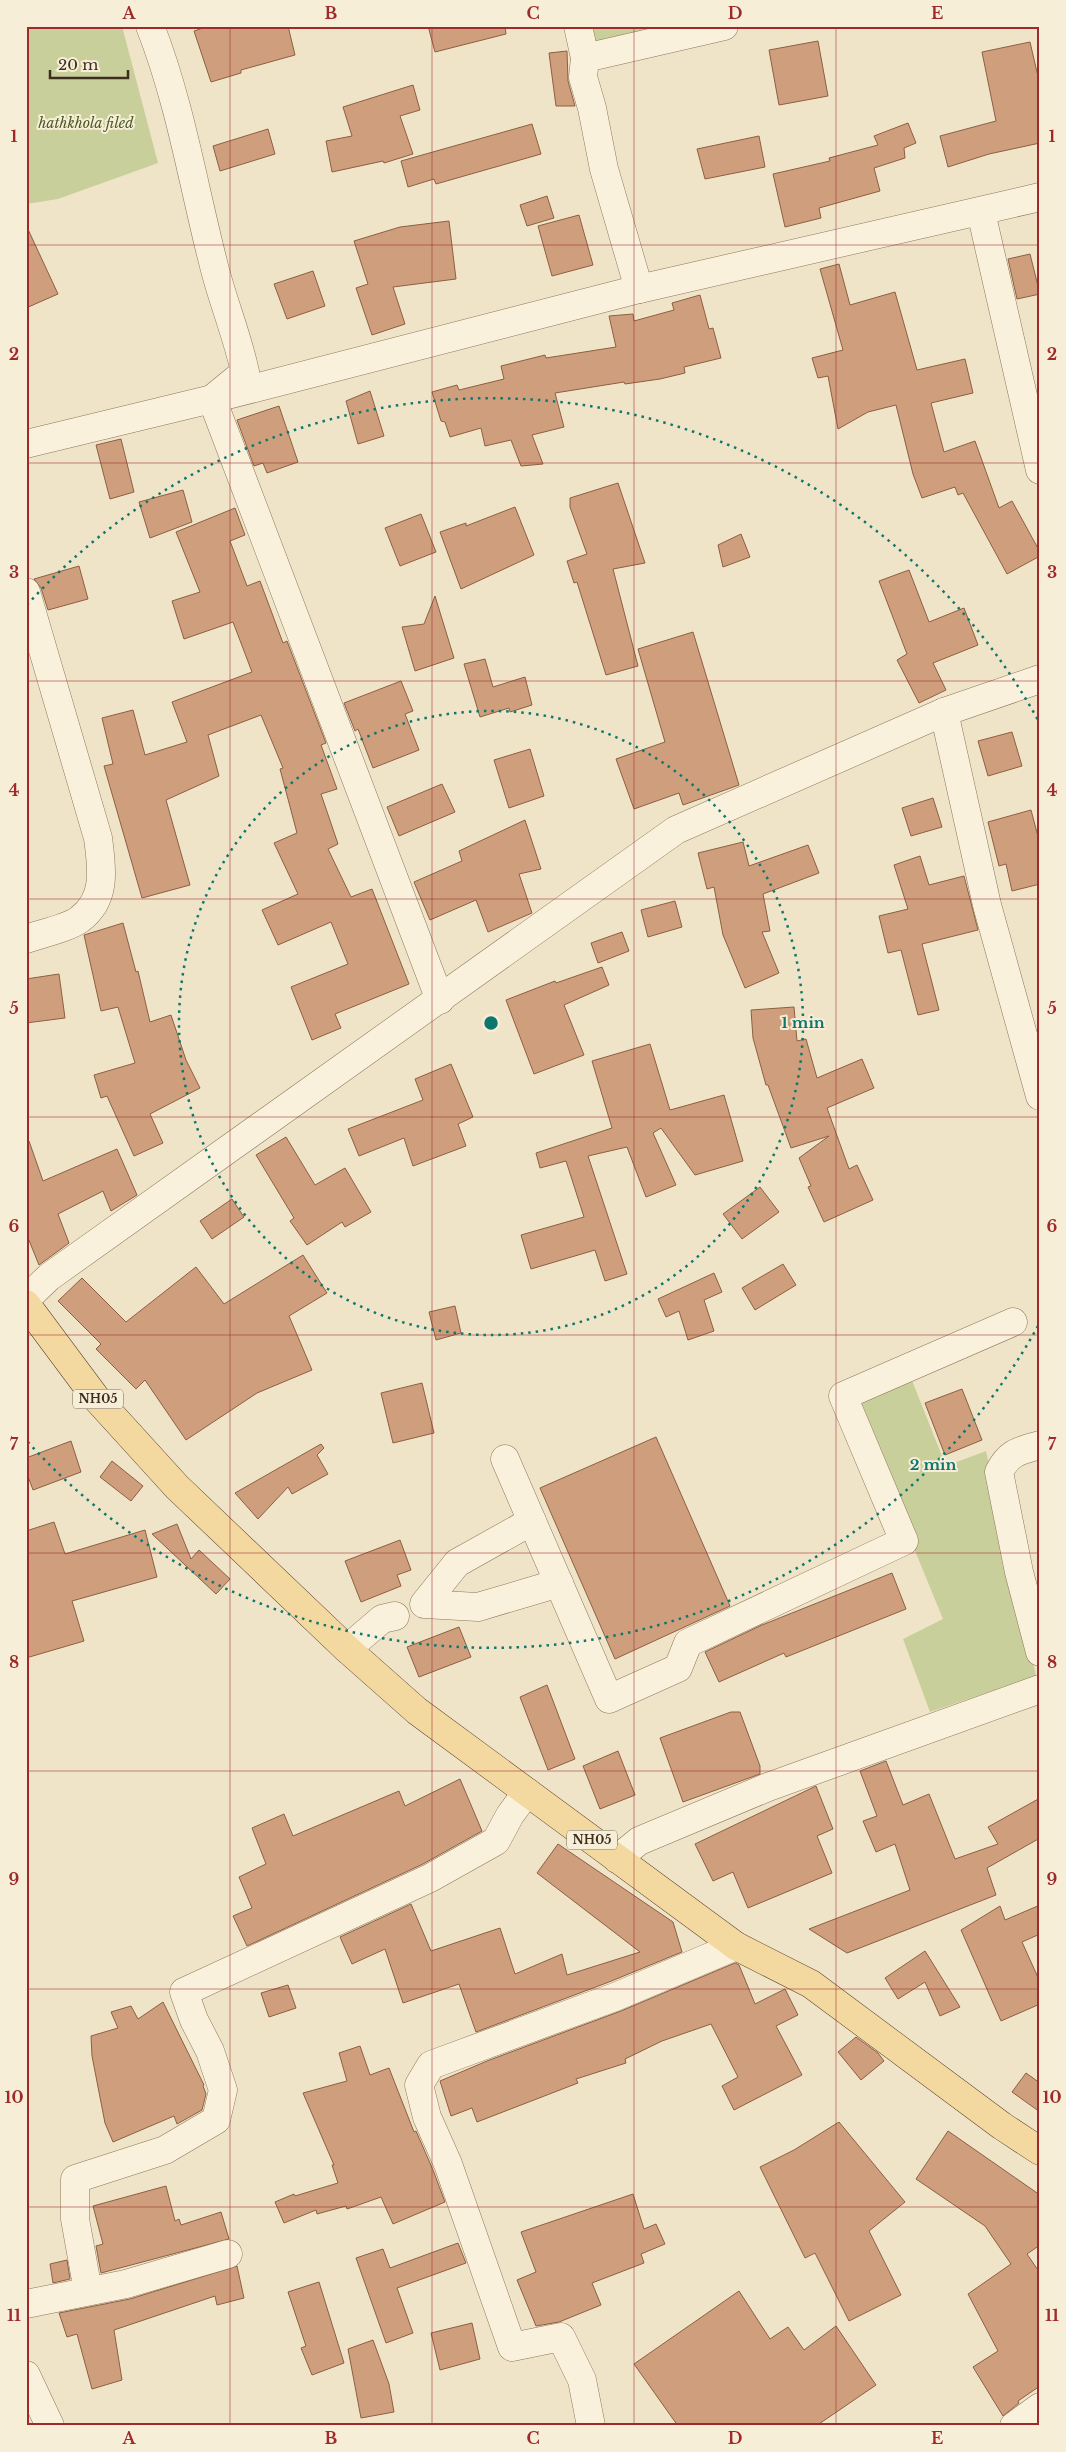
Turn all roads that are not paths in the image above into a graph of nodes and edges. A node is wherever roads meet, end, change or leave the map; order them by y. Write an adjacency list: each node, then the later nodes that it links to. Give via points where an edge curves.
1 (150, 26): 8 (street, via 180,124 213,265 238,338 245,372)
2 (578, 26): 4 (street)
3 (724, 26): 4 (street)
4 (585, 58): 7 (street, via 583,77 604,169)
5 (1040, 197): 6 (street)
6 (981, 212): 7 (street); 10 (street)
7 (639, 290): 8 (street)
8 (212, 399): 9 (street); 15 (street)
9 (26, 444)
10 (1040, 470)
11 (26, 592): 14 (street, via 98,838 102,868 99,898 80,920)
12 (1040, 679): 13 (street)
13 (944, 712): 15 (street, via 676,830); 16 (street, via 987,905)
14 (26, 940)
15 (440, 1000): 17 (street, via 50,1277)
16 (1040, 1096)
17 (26, 1299)
18 (26, 1304): 25 (main road, NH05, via 96,1398 177,1487)
19 (1013, 1322): 23 (street, via 843,1396 904,1541 688,1643 678,1668 609,1699)
20 (1040, 1445): 26 (street, via 1014,1453 1005,1460 999,1472 1019,1572)
21 (505, 1459): 22 (street)
22 (532, 1521): 23 (street); 24 (street, via 457,1562)
23 (559, 1583): 24 (street, via 478,1607)
24 (410, 1610): 25 (street, via 382,1619)
25 (347, 1649): 28 (main road, NH05, via 417,1710)
26 (1040, 1652)
27 (1040, 1689): 29 (street, via 768,1787 639,1841)
28 (527, 1792): 29 (main road, NH05); 33 (street, via 496,1841 430,1878 184,1992 224,2090 216,2120 164,2150 75,2179 75,2219)
29 (618, 1859): 30 (main road, NH05)
30 (736, 1946): 31 (main road, NH05, via 812,1984); 38 (street, via 615,1997 431,2065 419,2085 427,2117 448,2164 512,2347 561,2337 582,2380)
31 (1040, 2151)
32 (228, 2254): 33 (street, via 126,2284)
33 (88, 2291): 34 (street)
34 (26, 2304)
35 (26, 2375): 37 (street)
36 (1040, 2407): 39 (street)
37 (50, 2426)
38 (591, 2426)
39 (1014, 2426)

